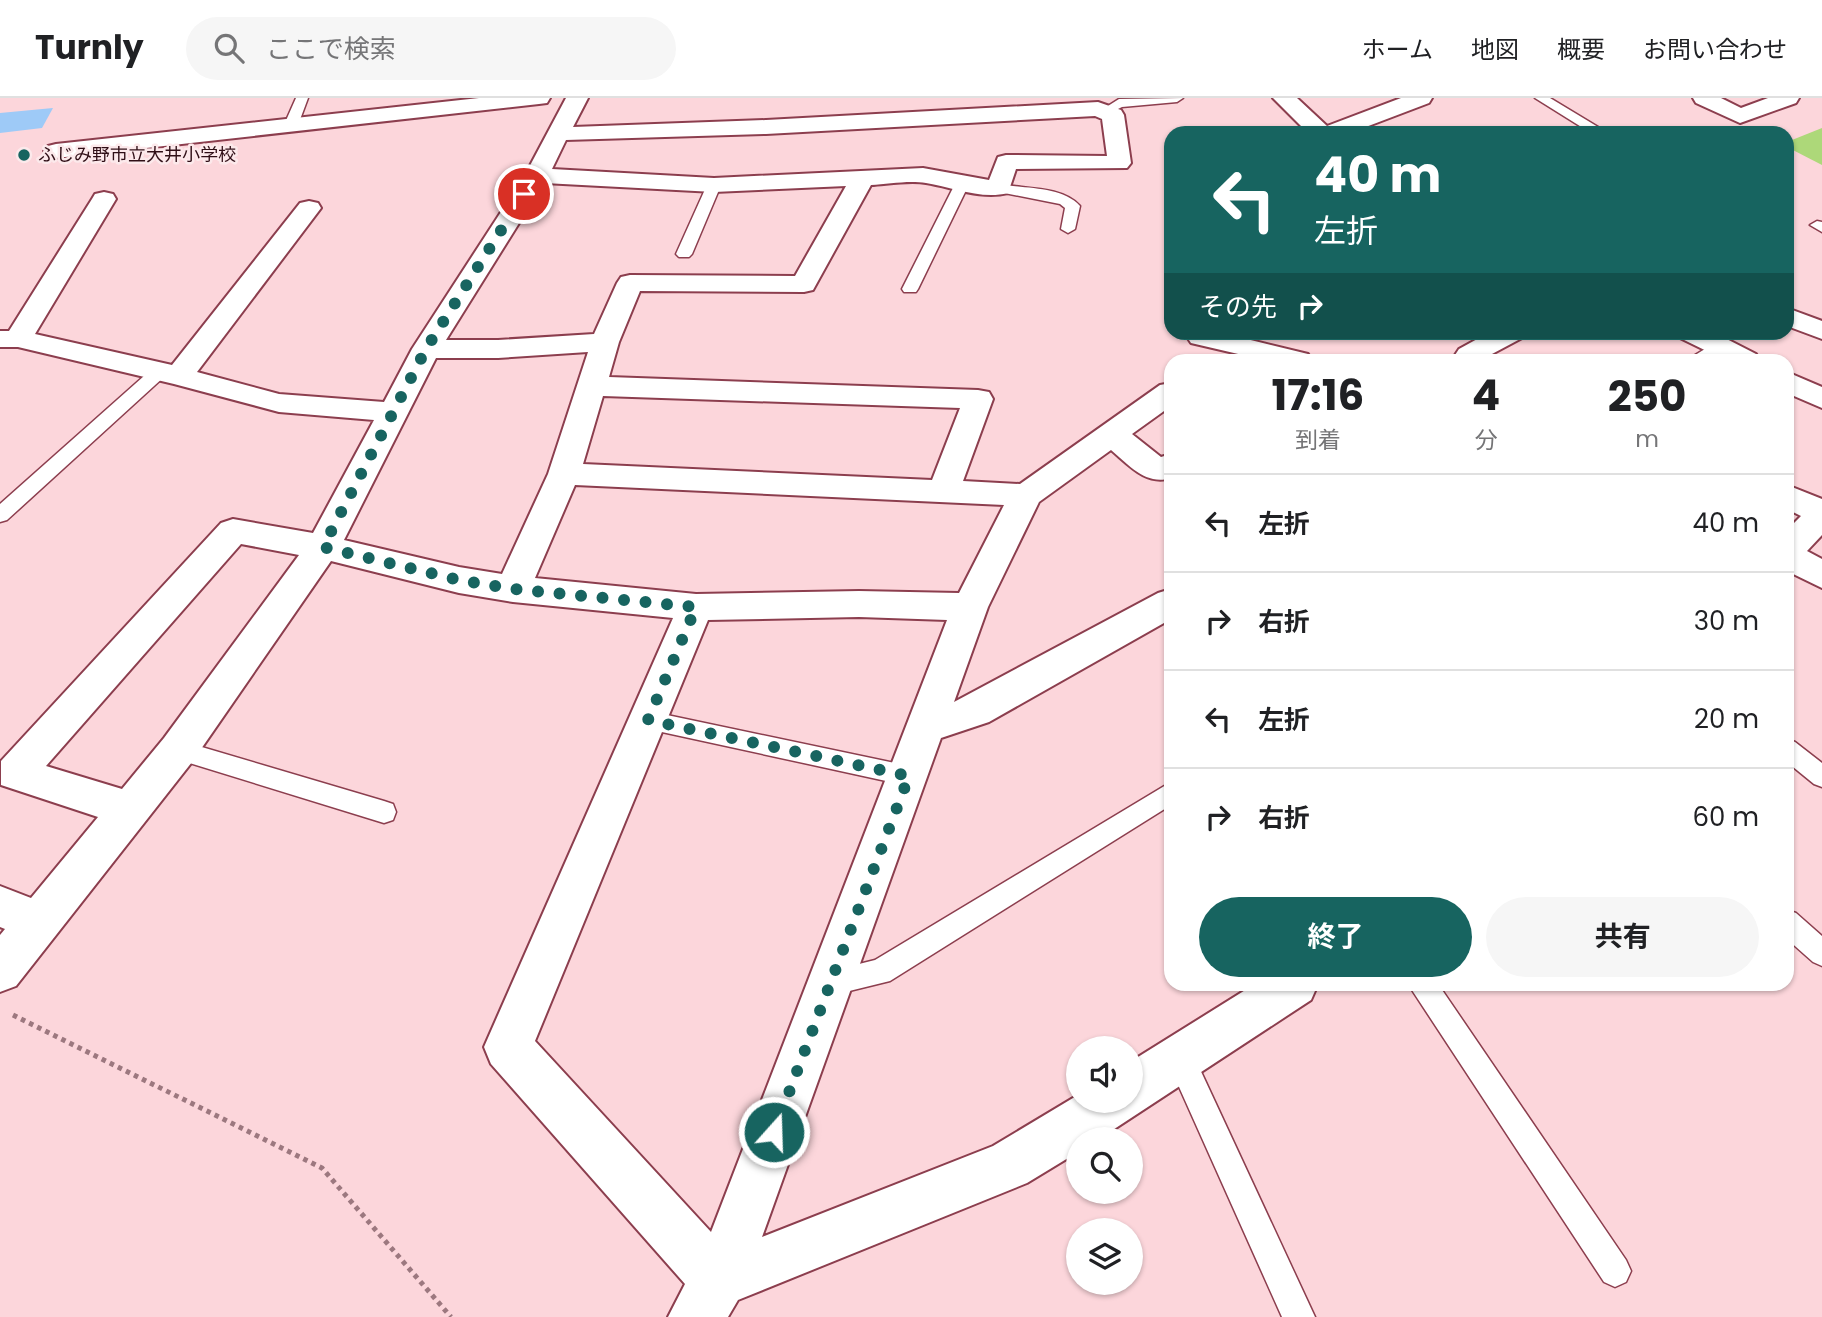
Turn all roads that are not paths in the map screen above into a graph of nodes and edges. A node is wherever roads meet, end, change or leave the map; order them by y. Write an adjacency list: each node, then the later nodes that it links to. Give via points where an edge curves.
1 (302, 98): 13 (lane)
2 (539, 98): 13 (street)
3 (577, 98): 17 (street)
4 (1177, 98): 11 (lane, via 1119,103)
5 (1284, 98): 14 (street)
6 (1541, 98): 16 (lane)
7 (1704, 98): 8 (street, via 1740,116)
8 (1788, 98)
9 (1408, 100): 15 (street)
10 (989, 106): 11 (street); 12 (street)
11 (1106, 111): 24 (street, via 1113,115 1119,163 1006,162)
12 (766, 118): 17 (street); 21 (street)
13 (291, 125): 18 (street)
14 (1314, 126)
15 (1347, 126)
16 (1589, 126)
17 (558, 134): 19 (street)
18 (56, 150)
19 (537, 175): 23 (street); 36 (street)
20 (862, 179): 21 (street); 22 (street, via 923,175); 34 (street, via 804,284 631,283)
21 (764, 183): 23 (street)
22 (962, 184): 24 (street); 29 (lane)
23 (714, 185): 28 (lane)
24 (999, 188): 27 (lane, via 1062,197 1073,206)
25 (104, 200): 32 (street)
26 (309, 208): 39 (street)
27 (1068, 229)
28 (684, 254)
29 (910, 289)
30 (1794, 319): 31 (street)
31 (1822, 331)
32 (9, 339): 39 (street)
33 (1497, 340): 38 (street)
34 (605, 342): 36 (street); 41 (street)
35 (1198, 343): 37 (street)
36 (426, 349): 44 (street)
37 (1263, 354)
38 (1471, 354)
39 (169, 374): 44 (street, via 279,403); 52 (lane)
40 (1794, 385): 43 (street)
41 (592, 386): 47 (street); 48 (street, via 978,400)
42 (1164, 398): 45 (street)
43 (1822, 399)
44 (393, 412): 54 (street)
45 (1113, 435): 46 (street, via 1158,471); 49 (street)
46 (1164, 468)
47 (564, 474): 48 (street); 57 (street)
48 (943, 490): 49 (street)
49 (1026, 495): 60 (street)
50 (1794, 500): 51 (street)
51 (1822, 514): 53 (street)
52 (0, 515)
53 (1794, 544)
54 (323, 547): 57 (street); 63 (street); 68 (street, via 233,531 15,773)
55 (1794, 557): 56 (street)
56 (1822, 575)
57 (513, 589): 59 (street)
58 (1164, 606): 62 (street, via 975,711)
59 (696, 607): 60 (street); 61 (street)
60 (970, 607): 62 (street)
61 (648, 720): 65 (lane); 81 (street, via 508,1047)
62 (926, 727): 65 (street)
63 (178, 750): 68 (street); 69 (lane)
64 (1794, 755): 66 (lane)
65 (909, 776): 74 (street)
66 (1822, 777)
67 (1164, 796): 74 (lane, via 880,972)
68 (128, 808): 70 (street)
69 (384, 812)
70 (19, 914): 73 (street)
71 (1794, 928): 72 (lane)
72 (1822, 953)
73 (0, 971)
74 (828, 983): 81 (street)
75 (1284, 991): 77 (street)
76 (1427, 991): 80 (lane)
77 (1181, 1060): 78 (street); 82 (lane)
78 (1143, 1083)
79 (1095, 1113): 81 (street, via 1009,1165)
80 (1615, 1271)
81 (707, 1299)
82 (1299, 1317)

